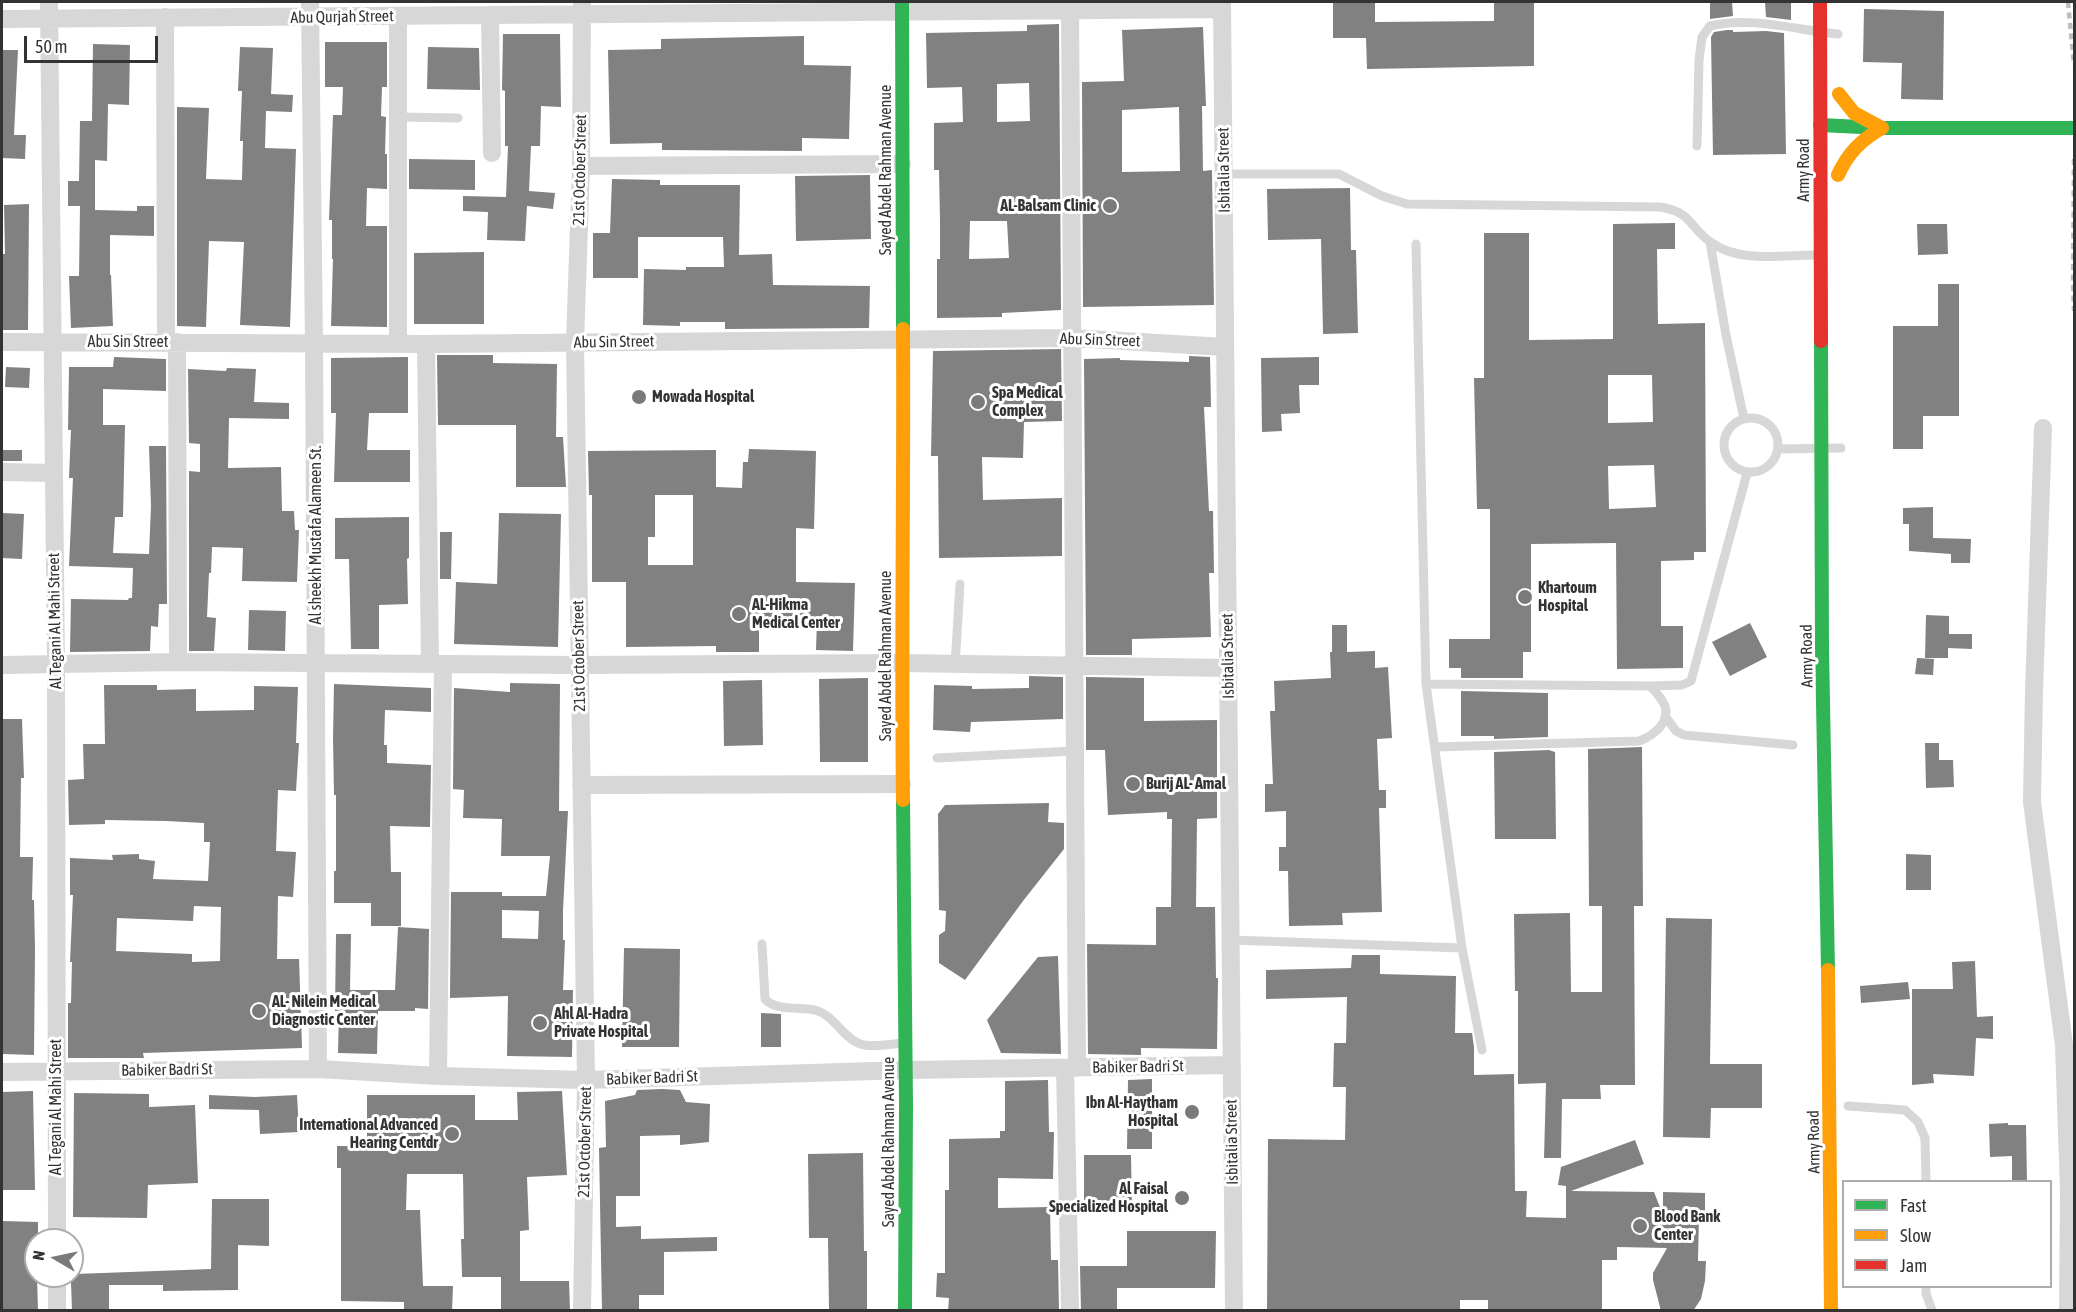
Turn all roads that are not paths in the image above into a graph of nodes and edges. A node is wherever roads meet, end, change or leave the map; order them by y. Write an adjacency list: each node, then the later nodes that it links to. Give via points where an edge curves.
1 (1820, 2): 14 (main road, Army Road)
2 (1070, 5): 3 (street, Abu Qurjah Street); 4 (street, Abu Qurjah Street); 30 (street)
3 (1222, 5): 26 (street, Isbitalia Street)
4 (902, 6): 6 (street, Abu Qurjah Street); 24 (main road, Sayed Abdel Rahman Avenue)
5 (689, 7): 6 (street, Abu Qurjah Street); 7 (street, Abu Qurjah Street)
6 (786, 7)
7 (582, 8): 10 (street, Abu Qurjah Street); 25 (street, 21st October Street)
8 (310, 9): 11 (street, Abu Qurjah Street); 12 (street, Abu Qurjah Street); 36 (street, Al sheekh Mustafa Alameen St.)
9 (49, 10): 12 (street, Abu Qurjah Street); 13 (street, Abu Qurjah Street); 33 (street, Al Tegani Al Mahi Street)
10 (490, 15): 11 (street, Abu Qurjah Street); 23 (street)
11 (398, 16): 16 (street)
12 (165, 17): 34 (street)
13 (2, 19)
14 (1820, 32): 15 (lane); 18 (main road, Army Road); 22 (lane, via 1751,23 1710,26 1702,37 1699,60)
15 (1838, 34)
16 (398, 117): 17 (lane); 37 (street)
17 (458, 118)
18 (1820, 125): 21 (main road); 29 (main road, Army Road)
19 (1882, 128): 20 (main road); 21 (main road); 21 (main road, Army Road, via 1854,113 1838,89); 21 (main road, Army Road, via 1863,138 1845,157 1838,181)
20 (2074, 128)
21 (1838, 136)
22 (1697, 146)
23 (492, 153)
24 (902, 164): 25 (street); 31 (main road, Sayed Abdel Rahman Avenue)
25 (581, 166): 35 (street, 21st October Street)
26 (1224, 174): 27 (lane, via 1340,174 1407,204 1660,207 1676,210 1689,219); 39 (street, Isbitalia Street)
27 (1710, 242): 29 (lane, via 1736,254); 40 (lane)
28 (1416, 244): 59 (lane)
29 (1821, 255): 42 (main road, Army Road)
30 (1072, 338): 31 (street, Abu Sin Street); 39 (street, Abu Sin Street); 57 (street)
31 (903, 339): 35 (street, Abu Sin Street); 50 (main road, Sayed Abdel Rahman Avenue)
32 (2, 342): 33 (street, Abu Sin Street)
33 (52, 342): 34 (street, Abu Sin Street); 47 (street, Al Tegani Al Mahi Street)
34 (172, 342): 36 (street, Abu Sin Street); 49 (street)
35 (575, 343): 38 (street, Abu Sin Street); 55 (street, 21st October Street)
36 (314, 344): 37 (street, Abu Sin Street); 54 (street, Al sheekh Mustafa Alameen St.)
37 (399, 344): 38 (street, Abu Sin Street)
38 (426, 344): 52 (street)
39 (1226, 346): 58 (street, Isbitalia Street)
40 (1744, 419): 44 (lane, via 1764,421 1777,438); 46 (lane, via 1734,423 1723,442 1729,462)
41 (2043, 428): 97 (street, via 2032,802 2064,1046)
42 (1822, 448): 43 (lane); 44 (lane); 68 (main road, Army Road, via 1829,741)
43 (1840, 448)
44 (1778, 449): 46 (lane, via 1767,467)
45 (2, 472): 47 (street)
46 (1747, 472): 60 (lane, via 1691,681)
47 (54, 473): 51 (street, Al Tegani Al Mahi Street)
48 (960, 584): 56 (lane)
49 (178, 662): 51 (street); 54 (street)
50 (901, 663): 55 (street); 56 (street); 66 (main road, Sayed Abdel Rahman Avenue)
51 (56, 664): 53 (street); 79 (street, Al Tegani Al Mahi Street)
52 (437, 664): 54 (street); 55 (street); 81 (street)
53 (2, 665)
54 (316, 665): 77 (street, Al sheekh Mustafa Alameen St.)
55 (579, 665): 67 (street, 21st October Street)
56 (955, 665): 57 (street)
57 (1073, 667): 58 (street); 64 (street)
58 (1228, 668): 70 (street, Isbitalia Street)
59 (1426, 684): 60 (lane); 63 (lane)
60 (1650, 686): 61 (lane, via 1665,706)
61 (1665, 716): 62 (lane, via 1684,735); 63 (lane, via 1651,736 1639,741)
62 (1793, 745)
63 (1435, 747): 72 (lane)
64 (1074, 751): 65 (lane); 76 (street)
65 (937, 758)
66 (903, 784): 67 (street); 73 (main road, Sayed Abdel Rahman Avenue)
67 (581, 785): 82 (street, 21st October Street)
68 (1828, 927): 69 (main road); 86 (main road, Army Road)
69 (1844, 927)
70 (1231, 940): 72 (lane); 75 (street, Isbitalia Street)
71 (762, 944): 73 (lane, via 768,1003 818,1011 864,1045)
72 (1462, 948): 74 (lane)
73 (905, 1043): 78 (main road, Sayed Abdel Rahman Avenue)
74 (1482, 1050)
75 (1231, 1065): 76 (street, Babiker Badri St); 94 (street, Isbitalia Street)
76 (1071, 1068): 78 (street, Babiker Badri St); 93 (street)
77 (318, 1069): 79 (street, Babiker Badri St); 81 (street, Babiker Badri St)
78 (906, 1070): 82 (street, Babiker Badri St); 92 (main road, Sayed Abdel Rahman Avenue)
79 (56, 1071): 80 (street, Babiker Badri St); 85 (street, Al Tegani Al Mahi Street)
80 (2, 1072)
81 (438, 1076): 82 (street, Babiker Badri St)
82 (586, 1080): 91 (street, 21st October Street)
83 (1848, 1106): 84 (lane, via 1905,1110 1918,1122 1926,1138)
84 (1926, 1180)
85 (57, 1228)
86 (1832, 1286): 89 (main road); 95 (main road, Army Road)
87 (57, 1288): 90 (street)
88 (1926, 1288): 96 (lane)
89 (1815, 1302)
90 (57, 1311)
91 (582, 1311)
92 (905, 1311)
93 (1070, 1311)
94 (1234, 1311)
95 (1831, 1311)
96 (1932, 1311)
97 (2068, 1311)

